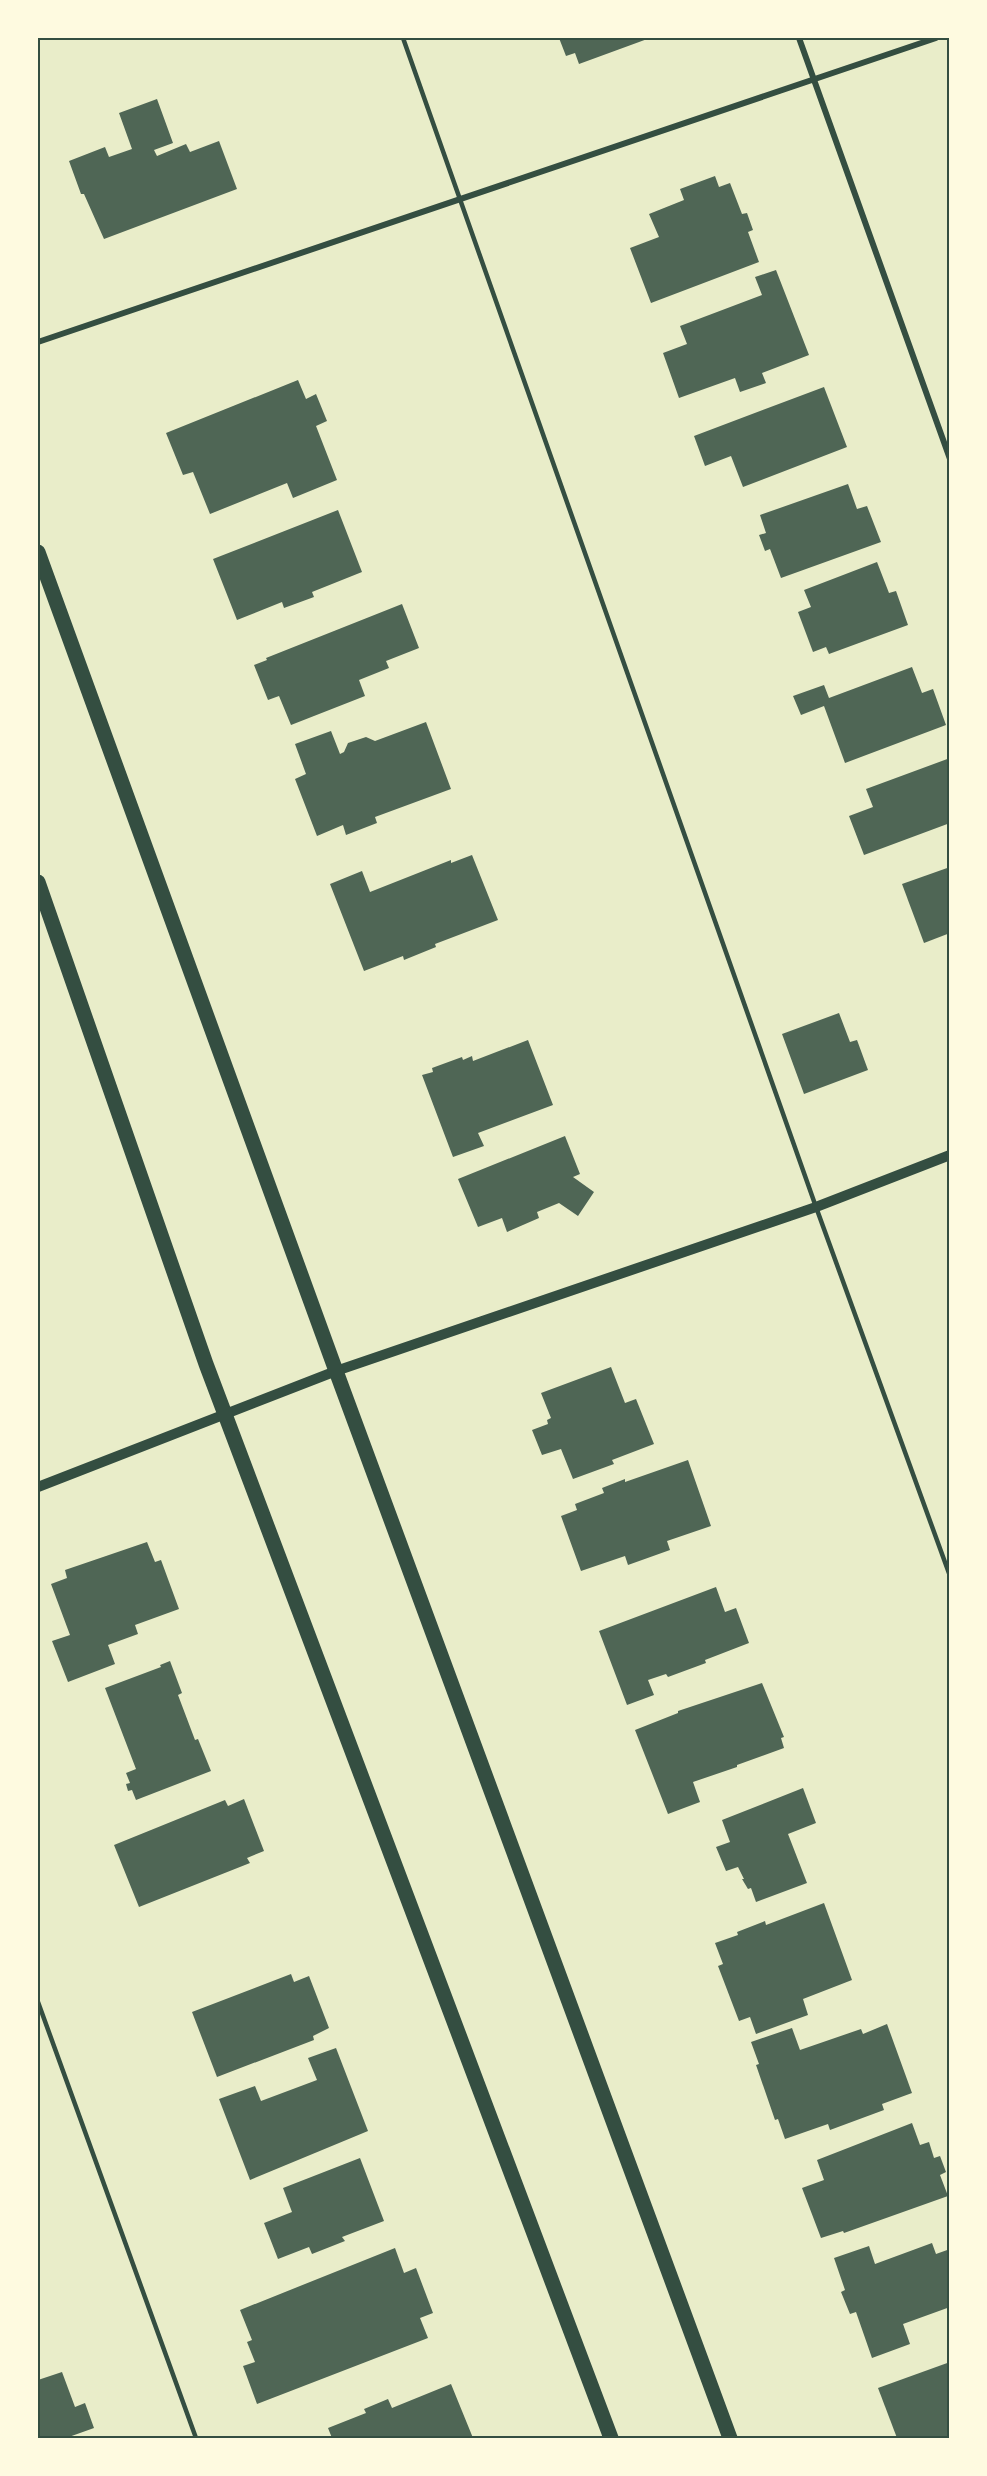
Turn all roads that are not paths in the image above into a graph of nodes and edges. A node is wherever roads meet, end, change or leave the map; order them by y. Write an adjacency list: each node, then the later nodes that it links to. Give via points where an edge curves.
1 (403, 38): 5 (lane)
2 (799, 38): 4 (street)
3 (936, 38): 4 (street)
4 (814, 80): 5 (street); 7 (street)
5 (461, 199): 6 (street); 11 (lane)
6 (38, 342)
7 (950, 459)
8 (38, 552): 12 (main road)
9 (38, 882): 13 (main road)
10 (950, 1155): 11 (street)
11 (816, 1207): 12 (street); 15 (lane)
12 (336, 1371): 13 (street); 19 (main road)
13 (225, 1415): 14 (street); 18 (main road)
14 (38, 1487)
15 (950, 1576)
16 (38, 2002): 17 (lane)
17 (196, 2439)
18 (611, 2439)
19 (730, 2439)

